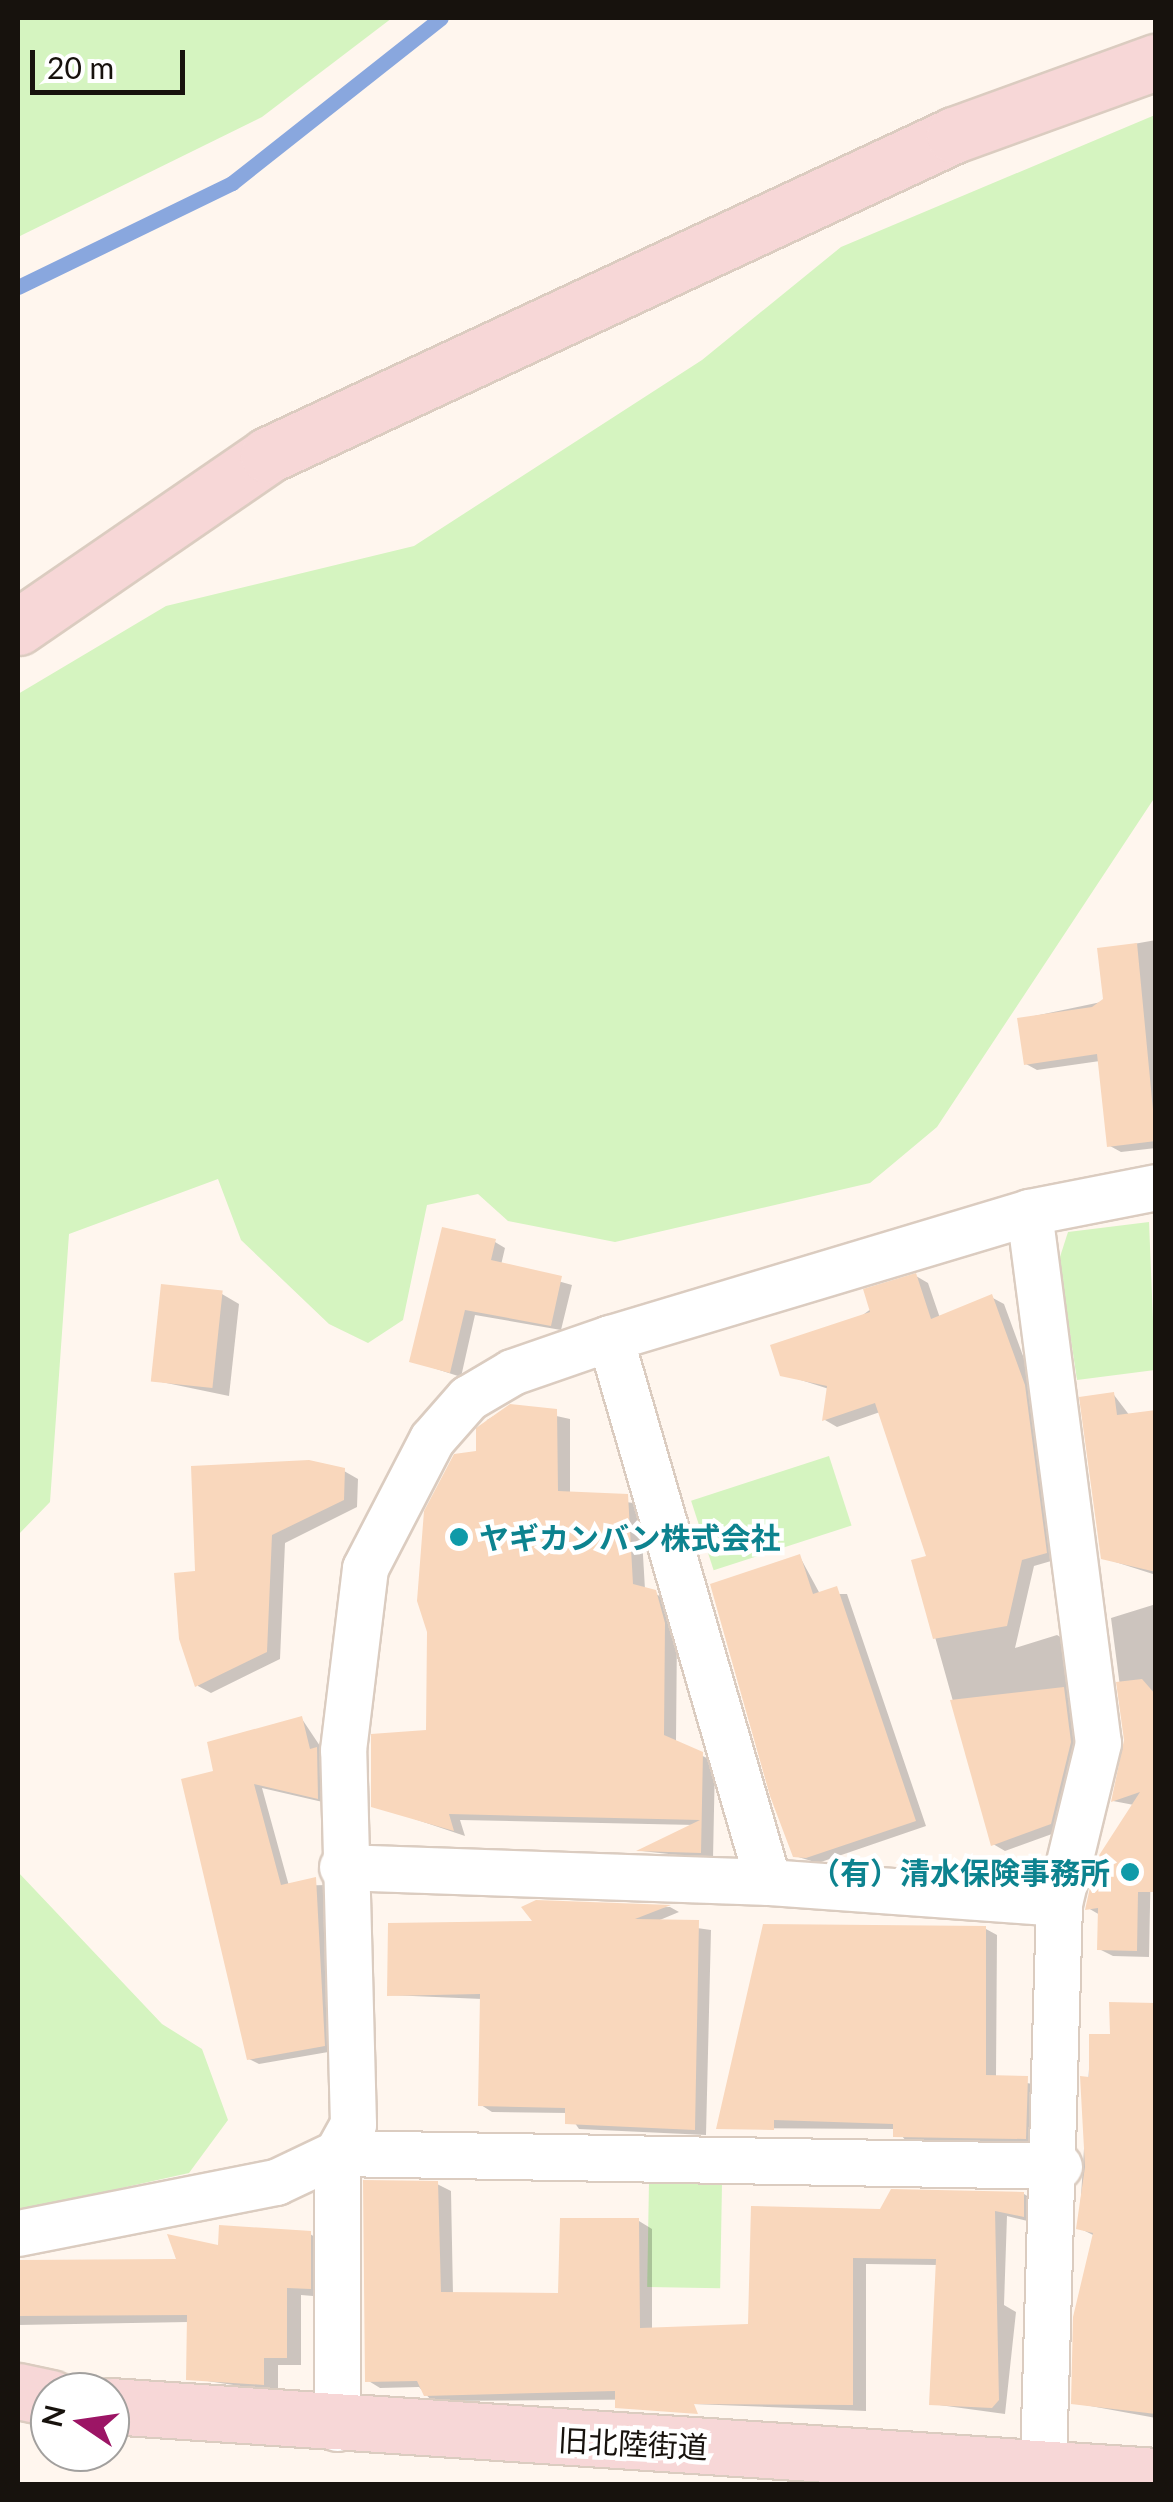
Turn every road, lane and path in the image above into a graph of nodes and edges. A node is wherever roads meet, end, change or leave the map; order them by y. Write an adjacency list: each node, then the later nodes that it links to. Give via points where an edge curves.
1 (1156, 62): 2 (street, via 954,135 268,455)
2 (18, 627)
3 (1156, 1187): 4 (street)
4 (1029, 1212): 5 (street); 8 (street, via 1098,1744)
5 (610, 1338): 6 (street, via 512,1372 468,1398 432,1439 365,1568 343,1750); 7 (street)
6 (342, 1868): 7 (street); 9 (street, via 354,2124)
7 (768, 1882): 8 (street)
8 (1059, 1904): 10 (street)
9 (337, 2153): 10 (street); 11 (street, via 276,2182); 13 (street)
10 (1058, 2166): 14 (street)
11 (18, 2233)
12 (130, 2408): 13 (street, 旧北陸街道)
13 (337, 2428): 14 (street, 旧北陸街道)
14 (1043, 2464): 15 (street, 旧北陸街道)
15 (1156, 2476)

